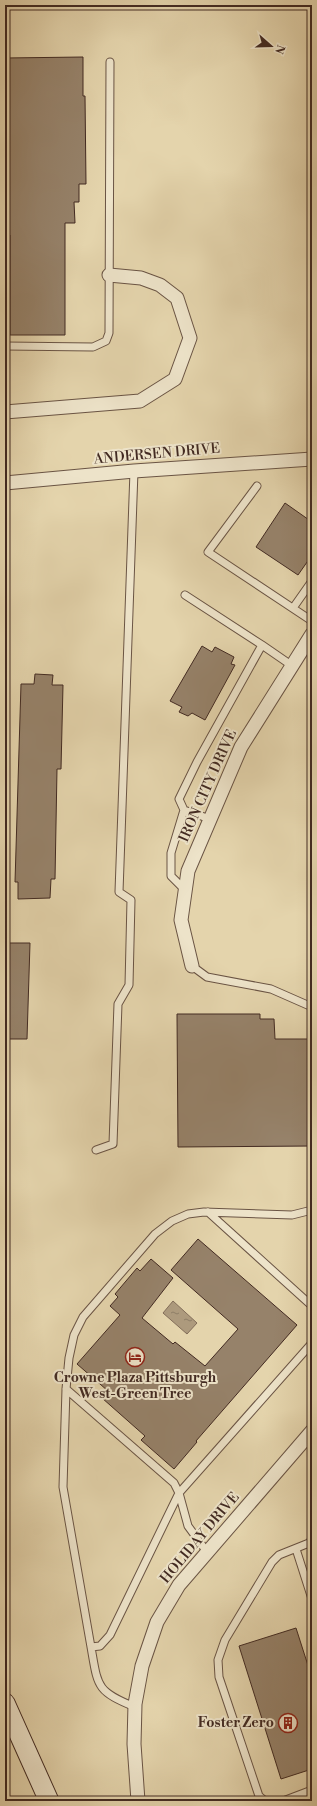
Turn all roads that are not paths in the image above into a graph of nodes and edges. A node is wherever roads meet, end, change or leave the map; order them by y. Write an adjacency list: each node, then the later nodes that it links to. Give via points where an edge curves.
1 (110, 62): 2 (lane)
2 (109, 275): 3 (lane, via 109,333 106,341 99,346); 4 (street, via 141,278 160,285 177,298 190,338 175,379 140,401)
3 (5, 346)
4 (5, 412)
5 (312, 459): 6 (street, ANDERSEN DRIVE)
6 (134, 471): 7 (street, ANDERSEN DRIVE); 21 (lane, via 119,892 131,900 129,985 118,1004 112,1144)
7 (5, 483)
8 (257, 486): 11 (lane, via 208,552)
9 (312, 581): 11 (lane)
10 (185, 595): 14 (lane)
11 (293, 608): 12 (lane)
12 (312, 620)
13 (312, 634): 15 (street, IRON CITY DRIVE)
14 (262, 645): 15 (lane); 16 (lane, via 179,799)
15 (291, 665): 17 (street, IRON CITY DRIVE, via 241,747)
16 (184, 810): 17 (lane); 18 (lane, via 171,854 171,876)
17 (210, 819): 18 (street, IRON CITY DRIVE, via 188,871)
18 (186, 890): 19 (street, IRON CITY DRIVE, via 181,920)
19 (192, 966): 20 (lane, via 207,977 271,989)
20 (312, 1007)
21 (96, 1150)
22 (312, 1210): 23 (lane, via 292,1215)
23 (208, 1212): 24 (lane); 26 (lane, via 188,1214 172,1221 155,1234 95,1301 74,1335)
24 (312, 1306)
25 (312, 1343): 28 (lane)
26 (66, 1389): 28 (lane, via 174,1483); 33 (lane, via 63,1487)
27 (312, 1431): 31 (street, HOLIDAY DRIVE)
28 (179, 1493): 31 (lane, via 188,1526); 33 (lane, via 110,1635 100,1646)
29 (312, 1539): 30 (lane)
30 (296, 1549): 32 (lane); 39 (lane, via 279,1555 272,1562 225,1640 218,1660 219,1677 259,1796)
31 (208, 1552): 35 (street, HOLIDAY DRIVE, via 179,1585 157,1622 142,1666)
32 (312, 1599)
33 (91, 1647): 35 (lane, via 100,1686 111,1697)
34 (5, 1703): 37 (main road)
35 (135, 1707): 38 (street, HOLIDAY DRIVE, via 134,1744)
36 (312, 1790): 40 (lane)
37 (49, 1801)
38 (138, 1801)
39 (265, 1801)
40 (283, 1801)

